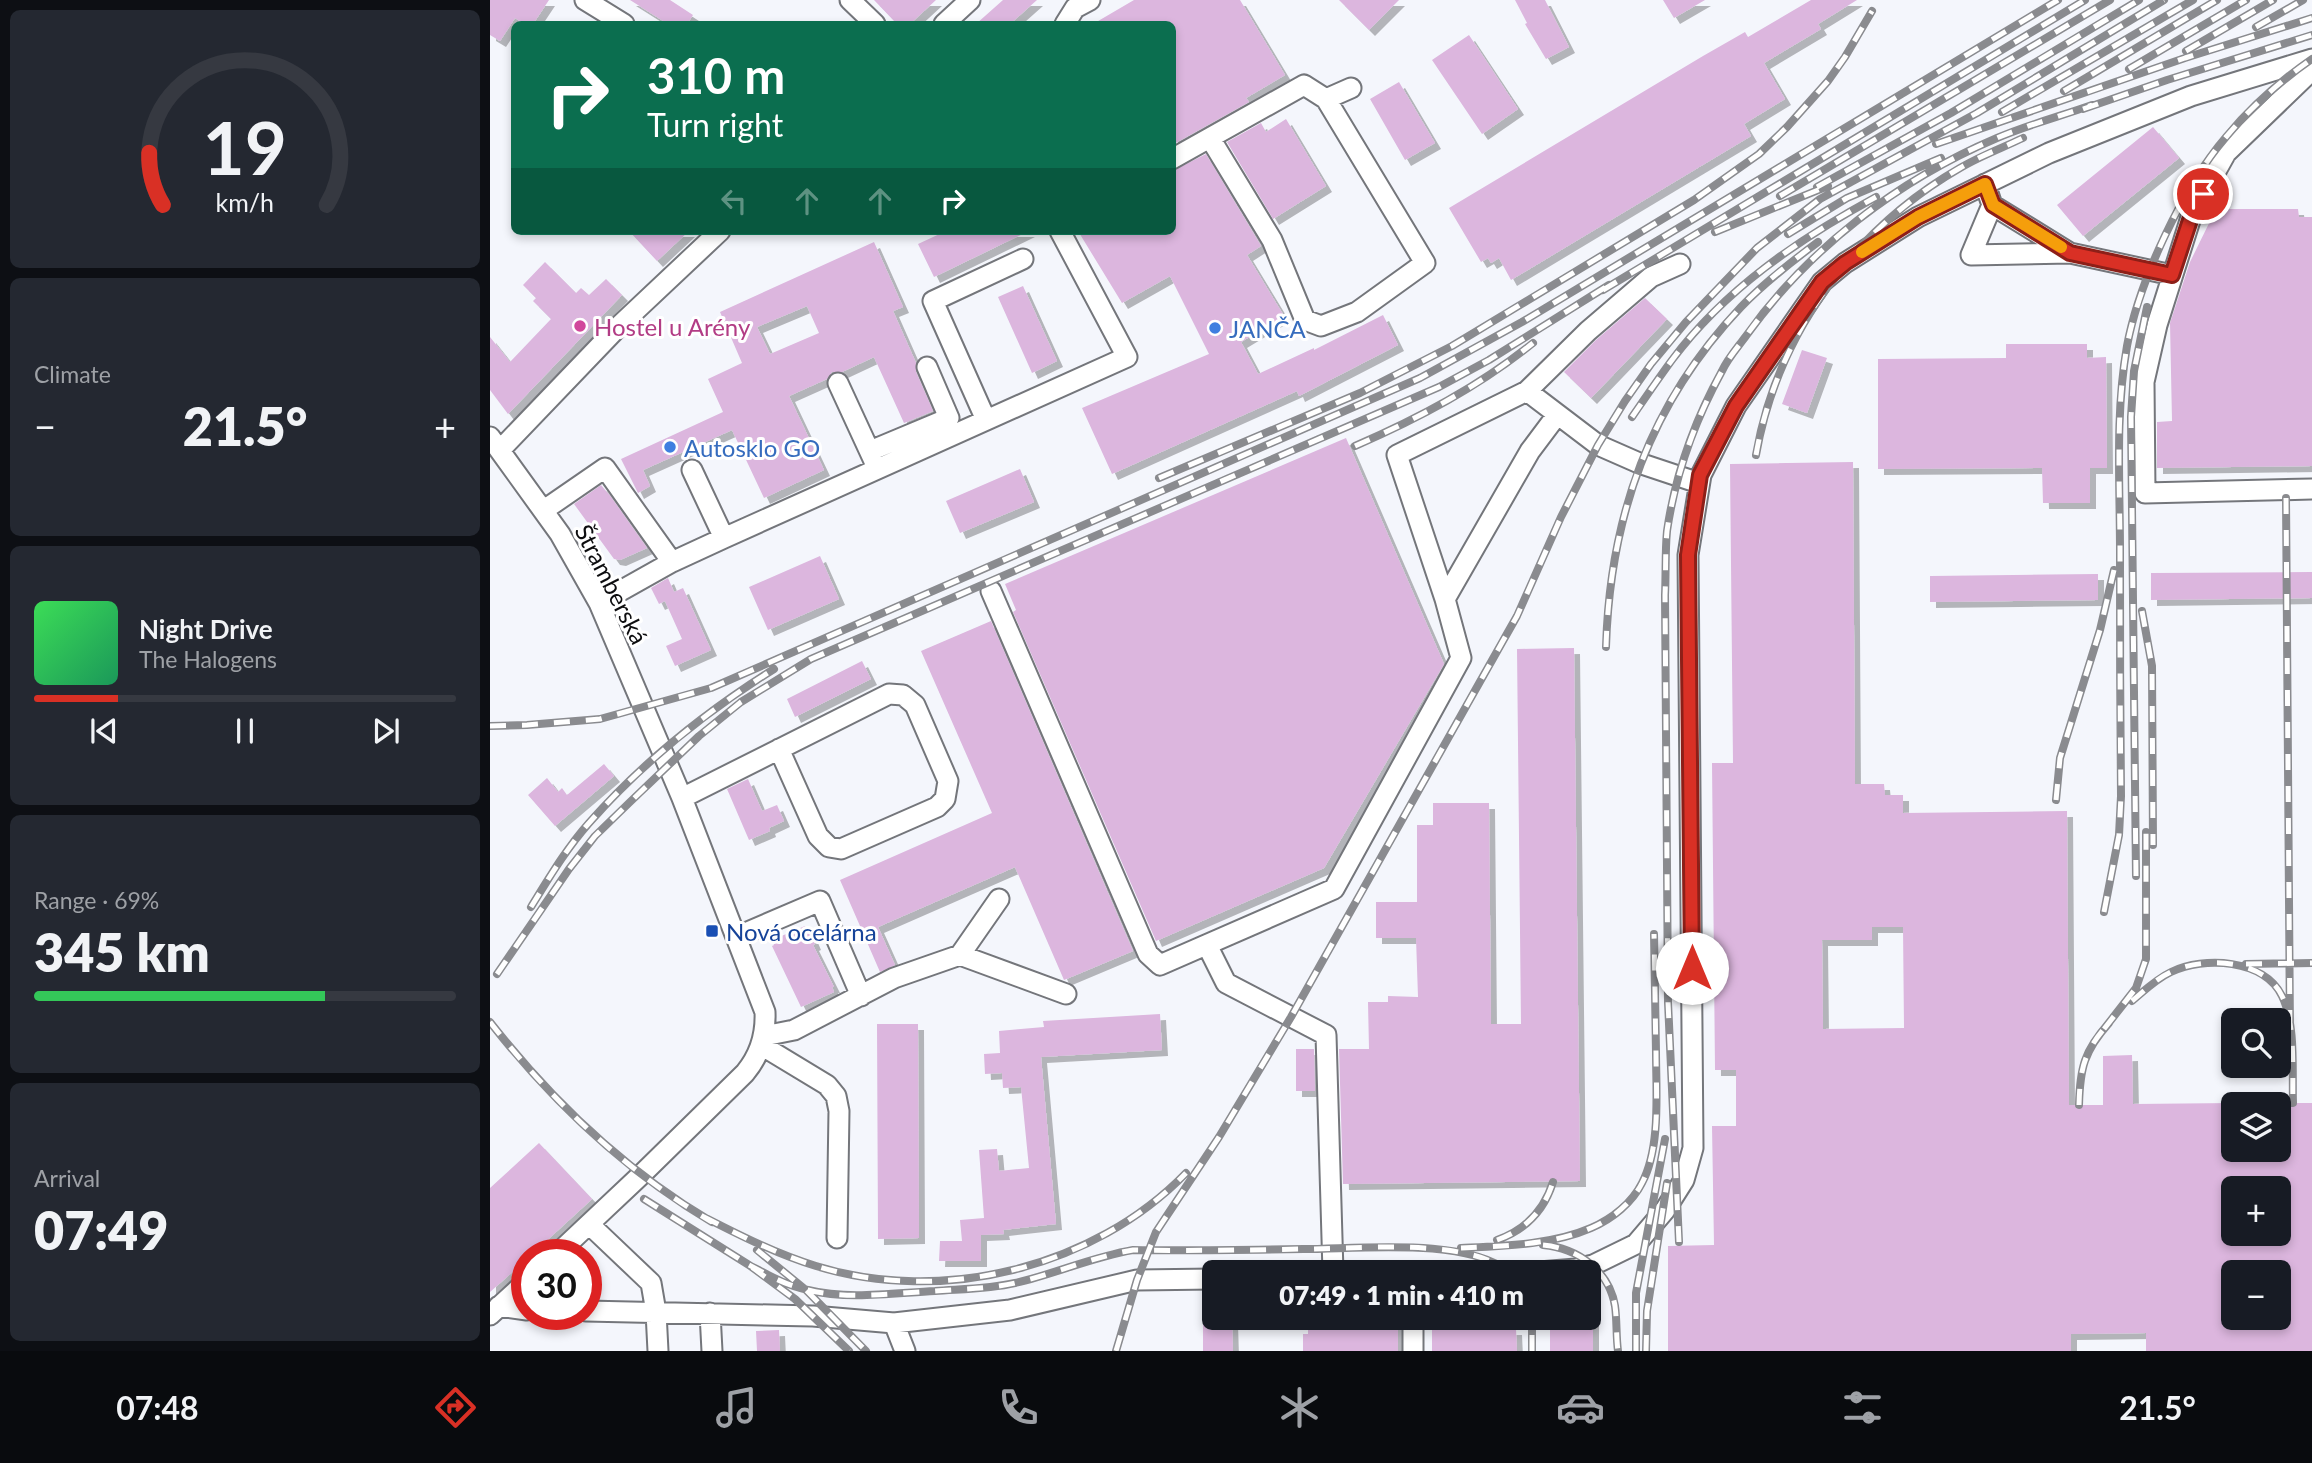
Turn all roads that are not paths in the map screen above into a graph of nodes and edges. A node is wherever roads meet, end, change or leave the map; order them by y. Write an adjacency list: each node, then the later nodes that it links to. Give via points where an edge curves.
1 (585, 0): 5 (street)
2 (850, 0): 6 (street)
3 (970, 0): 7 (street)
4 (1090, 0): 8 (street, via 1075,8)
5 (619, 21)
6 (872, 21)
7 (947, 21)
8 (1067, 21)
9 (2312, 59): 15 (street, via 2191,96)
10 (2312, 70): 22 (street, via 2226,153 2192,214)
11 (1351, 88): 12 (street)
12 (1326, 99): 13 (street, via 1304,85); 13 (street, via 1425,263 1357,312 1321,326 1305,320 1272,240)
13 (1210, 138): 14 (street)
14 (1176, 157)
15 (1985, 184): 16 (street); 31 (street, via 1918,217 1822,282 1736,406)
16 (1993, 205): 19 (street); 19 (street, via 1971,255)
17 (716, 235): 28 (street)
18 (1062, 235): 27 (street, via 1127,357)
19 (2070, 253): 22 (street)
20 (1023, 259): 27 (street, via 933,302)
21 (1680, 264): 25 (street, via 1651,277)
22 (2172, 275): 32 (street, via 2144,383 2145,493)
23 (927, 367): 29 (street, via 949,418)
24 (838, 383): 29 (street)
25 (1527, 391): 26 (street); 37 (street, via 1397,455)
26 (1556, 415): 31 (street, via 1598,445); 37 (street, via 1530,451)
27 (986, 420): 29 (street)
28 (495, 444): 33 (street, Štramberská)
29 (874, 460): 34 (street)
30 (692, 470): 34 (street)
31 (1699, 483): 52 (street, via 1688,555 1693,1148 1684,1180 1649,1232 1636,1244)
32 (2312, 489)
33 (544, 510): 35 (street, via 605,468); 38 (street, Štramberská)
34 (724, 538): 35 (street)
35 (672, 562): 38 (street)
36 (991, 591): 43 (street, via 1148,954 1160,965)
37 (1445, 599): 43 (street, via 1461,658 1334,889)
38 (599, 603): 40 (street, Štramberská)
39 (779, 749): 39 (street, via 889,694 902,695 915,705 948,781 945,799 937,807 841,849 829,847 818,836); 40 (street)
40 (682, 798): 42 (street, Štramberská)
41 (999, 899): 44 (street)
42 (736, 937): 46 (street, via 820,901); 47 (street, Štramberská, via 765,1012)
43 (1207, 945): 51 (street, via 1226,983 1326,1035)
44 (960, 955): 45 (street); 46 (street, via 894,978)
45 (1066, 994)
46 (861, 996): 47 (street)
47 (762, 1041): 48 (street, via 745,1073); 49 (street, via 836,1096)
48 (590, 1225): 50 (street); 57 (street, via 651,1283)
49 (837, 1238)
50 (574, 1239)
51 (1333, 1260)
52 (1601, 1261)
53 (1202, 1279): 59 (street, via 1136,1280 1010,1310)
54 (511, 1296): 55 (street)
55 (495, 1310)
56 (602, 1311): 57 (street)
57 (656, 1312): 58 (street); 61 (street)
58 (709, 1313): 59 (street); 62 (street)
59 (894, 1323): 63 (street)
60 (1413, 1330): 64 (street)
61 (658, 1351)
62 (712, 1351)
63 (905, 1351)
64 (1413, 1351)

